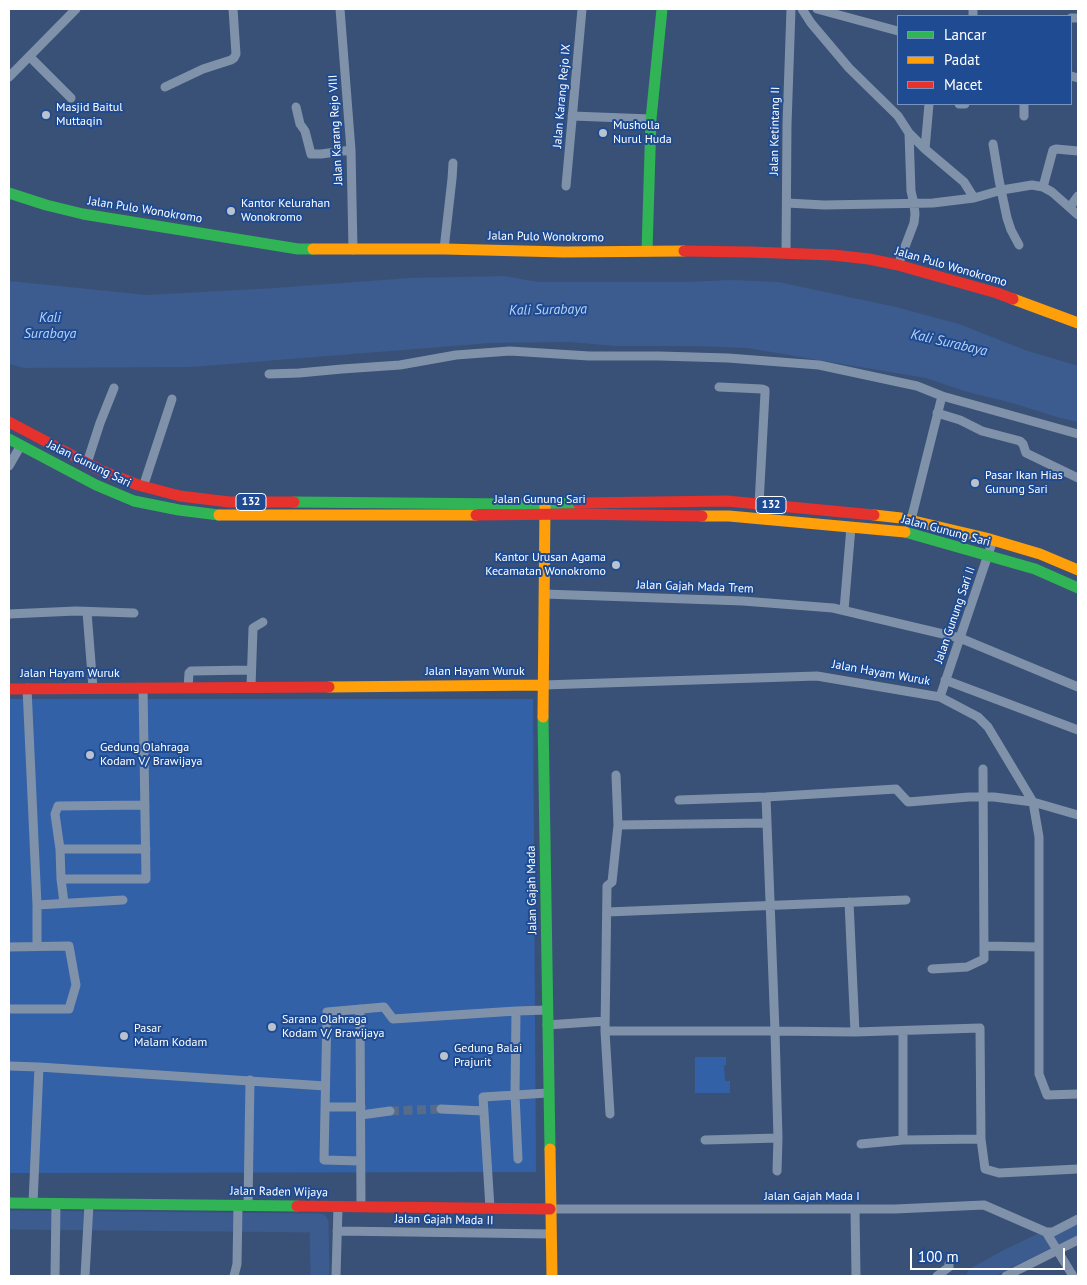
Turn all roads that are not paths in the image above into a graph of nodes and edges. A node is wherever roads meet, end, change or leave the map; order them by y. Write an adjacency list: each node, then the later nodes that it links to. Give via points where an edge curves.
1 (76, 9): 10 (street)
2 (233, 9): 12 (street, via 234,58)
3 (582, 9): 17 (street, Jalan Karang Rejo IX)
4 (662, 9): 19 (main road)
5 (791, 9): 32 (street, Jalan Ketintang II)
6 (802, 9): 20 (street, via 849,68 898,116)
7 (816, 9): 9 (street)
8 (341, 13): 23 (street, Jalan Karang Rejo VIII)
9 (897, 31)
10 (30, 56): 11 (street); 13 (street)
11 (9, 77)
12 (165, 87)
13 (71, 98)
14 (929, 105): 22 (street)
15 (1024, 105): 18 (street)
16 (296, 107): 23 (street, via 311,154)
17 (572, 116): 19 (street); 26 (street, Jalan Karang Rejo IX)
18 (1024, 116)
19 (651, 119): 39 (main road)
20 (909, 133): 22 (street); 33 (street)
21 (993, 144): 28 (street)
22 (925, 149): 31 (street, via 964,182)
23 (351, 150): 38 (street, Jalan Karang Rejo VIII)
24 (1078, 151): 27 (street, via 1053,150)
25 (453, 163): 37 (street)
26 (566, 186)
27 (1044, 187): 28 (street, via 1032,185); 34 (street)
28 (1002, 190): 31 (street); 36 (street, via 1007,218)
29 (9, 193): 38 (main road, Jalan Pulo Wonokromo, via 93,216 298,249)
30 (1078, 196): 34 (street)
31 (974, 198): 33 (street)
32 (787, 203): 33 (street); 40 (street, Jalan Ketintang II)
33 (914, 204): 41 (street, via 914,223)
34 (1070, 207): 35 (street)
35 (1078, 214)
36 (1019, 245)
37 (444, 249): 38 (main road, Jalan Pulo Wonokromo); 39 (main road, Jalan Pulo Wonokromo)
38 (353, 250)
39 (646, 251): 40 (main road, Jalan Pulo Wonokromo)
40 (786, 253): 41 (main road, Jalan Pulo Wonokromo, via 833,255)
41 (898, 265): 42 (main road, Jalan Pulo Wonokromo, via 997,293)
42 (1078, 323)
43 (269, 374): 46 (street, via 400,366 510,351 728,358 819,365 917,386)
44 (719, 387): 58 (street, via 762,389 765,393)
45 (114, 388): 53 (street)
46 (942, 396): 48 (street); 50 (street)
47 (172, 399): 56 (street)
48 (937, 413): 55 (street, via 982,431 1020,441 1026,453); 61 (street)
49 (9, 422): 53 (main road, Jalan Gunung Sari / 132)
50 (1078, 434)
51 (9, 439): 52 (main road, Jalan Gunung Sari / 132)
52 (21, 445): 54 (street); 60 (main road, Jalan Gunung Sari / 132, via 96,485 134,501 205,514)
53 (87, 463): 56 (main road, Jalan Gunung Sari / 132)
54 (9, 466)
55 (1078, 478)
56 (143, 487): 57 (main road, Jalan Gunung Sari / 132, via 188,497)
57 (264, 502): 59 (main road, Jalan Gunung Sari / 132, via 509,504); 60 (main road)
58 (758, 504): 59 (main road, Jalan Gunung Sari / 132, via 727,501); 61 (main road, Jalan Gunung Sari / 132)
59 (545, 509): 60 (main road, Jalan Gunung Sari / 132); 62 (main road, Jalan Gunung Sari / 132, via 729,516); 67 (main road, Jalan Gajah Mada)
60 (263, 516)
61 (911, 520): 63 (main road, Jalan Gunung Sari / 132)
62 (852, 527): 64 (main road, Jalan Gunung Sari / 132, via 900,531); 68 (street)
63 (993, 540): 64 (street, Jalan Gunung Sari II); 65 (main road, Jalan Gunung Sari / 132)
64 (988, 556): 66 (main road, Jalan Gunung Sari / 132, via 1035,569); 73 (street, Jalan Gunung Sari II)
65 (1078, 570)
66 (1078, 588)
67 (544, 594): 68 (street, Jalan Gajah Mada Trem, via 743,601); 76 (main road, Jalan Gajah Mada)
68 (844, 610): 73 (street, Jalan Gajah Mada Trem)
69 (87, 612): 70 (street); 71 (street); 81 (street)
70 (134, 613)
71 (9, 614)
72 (263, 622): 74 (street, via 253,628)
73 (960, 638): 75 (street, Jalan Gunung Sari II); 78 (street, Jalan Gajah Mada Trem)
74 (251, 670): 77 (street); 83 (street, via 191,671)
75 (945, 680): 84 (street, Jalan Gunung Sari II); 85 (street)
76 (543, 685): 77 (main road, Jalan Hayam Wuruk); 84 (street, Jalan Hayam Wuruk, via 817,676); 113 (main road, Jalan Gajah Mada)
77 (251, 687): 83 (main road, Jalan Hayam Wuruk)
78 (1078, 687)
79 (9, 688): 80 (main road, Jalan Hayam Wuruk)
80 (27, 688): 81 (main road, Jalan Hayam Wuruk); 103 (street)
81 (94, 688): 82 (main road, Jalan Hayam Wuruk)
82 (143, 688): 83 (main road, Jalan Hayam Wuruk); 92 (street)
83 (188, 688)
84 (940, 697): 91 (street, Jalan Hayam Wuruk, via 978,717 988,728)
85 (1078, 730)
86 (983, 769): 89 (street)
87 (616, 776): 95 (street)
88 (766, 797): 89 (street, via 896,789 908,802); 90 (street); 94 (street)
89 (982, 797): 91 (street); 107 (street)
90 (679, 800)
91 (1033, 802): 93 (street); 109 (street, via 1039,837)
92 (145, 804): 96 (street, via 58,806 55,814); 97 (street)
93 (1078, 815)
94 (767, 823): 95 (street); 104 (street)
95 (618, 825): 105 (street, via 612,882 607,886)
96 (60, 849): 97 (street); 98 (street)
97 (146, 850): 98 (street, via 146,879)
98 (61, 879): 102 (street)
99 (123, 900): 102 (street)
100 (906, 900): 101 (street)
101 (849, 902): 104 (street); 120 (street)
102 (64, 903): 103 (street)
103 (37, 905): 106 (street)
104 (771, 905): 105 (street); 118 (street)
105 (607, 912): 115 (street)
106 (37, 946): 108 (street); 111 (street, via 69,946 76,985 69,1009)
107 (984, 946): 109 (street); 110 (street, via 984,959 967,967)
108 (9, 947)
109 (1038, 947): 126 (street, via 1038,1074 1047,1095)
110 (932, 969)
111 (9, 1009)
112 (360, 1009): 114 (street, via 384,1007 393,1019); 124 (street, via 326,1012); 130 (street)
113 (547, 1010): 114 (street); 116 (main road, Jalan Gajah Mada)
114 (516, 1011): 127 (street)
115 (605, 1021): 116 (street); 117 (street)
116 (548, 1025): 125 (main road, Jalan Gajah Mada)
117 (605, 1031): 118 (street); 133 (street)
118 (775, 1031): 120 (street); 134 (street)
119 (903, 1031): 120 (street); 135 (street, via 980,1028); 137 (street)
120 (855, 1032)
121 (9, 1066): 122 (street)
122 (39, 1067): 123 (street); 144 (street)
123 (250, 1080): 124 (street); 147 (street)
124 (326, 1086): 128 (street)
125 (548, 1093): 127 (street); 151 (main road, Jalan Gajah Mada)
126 (1078, 1094)
127 (515, 1095): 132 (street, via 483,1097); 139 (street)
128 (325, 1107): 130 (street); 140 (street, via 324,1160)
129 (441, 1109): 132 (street)
130 (361, 1111): 131 (street); 140 (street)
131 (390, 1111)
132 (484, 1111): 148 (street)
133 (610, 1114)
134 (778, 1138): 136 (street); 142 (street)
135 (982, 1139): 137 (street); 141 (street, via 985,1169 999,1172)
136 (705, 1140)
137 (903, 1140): 138 (street)
138 (862, 1144)
139 (518, 1158)
140 (361, 1161): 146 (street)
141 (1078, 1169)
142 (777, 1171)
143 (9, 1203): 144 (main road, Jalan Raden Wijaya)
144 (33, 1204): 149 (main road, Jalan Raden Wijaya)
145 (338, 1207): 146 (main road, Jalan Raden Wijaya); 147 (main road, Jalan Raden Wijaya); 154 (street)
146 (361, 1207): 148 (main road, Jalan Raden Wijaya)
147 (241, 1208): 150 (main road, Jalan Raden Wijaya); 163 (street)
148 (490, 1208): 151 (main road, Jalan Raden Wijaya)
149 (56, 1209): 150 (main road, Jalan Raden Wijaya); 161 (street)
150 (89, 1209): 162 (street)
151 (550, 1209): 152 (street, Jalan Gajah Mada I); 155 (main road, Jalan Gajah Mada)
152 (855, 1209): 156 (street, Jalan Gajah Mada I, via 984,1205); 166 (street)
153 (1078, 1219): 156 (street)
154 (337, 1231): 155 (street, Jalan Gajah Mada II); 164 (street)
155 (550, 1234): 165 (main road, Jalan Gajah Mada)
156 (1047, 1234): 158 (street)
157 (1078, 1240): 158 (street)
158 (1056, 1249): 160 (street); 168 (street)
159 (949, 1264): 167 (street)
160 (1012, 1275)
161 (55, 1276)
162 (85, 1276)
163 (234, 1276)
164 (336, 1276)
165 (552, 1276)
166 (856, 1276)
167 (937, 1276)
168 (1073, 1276)

